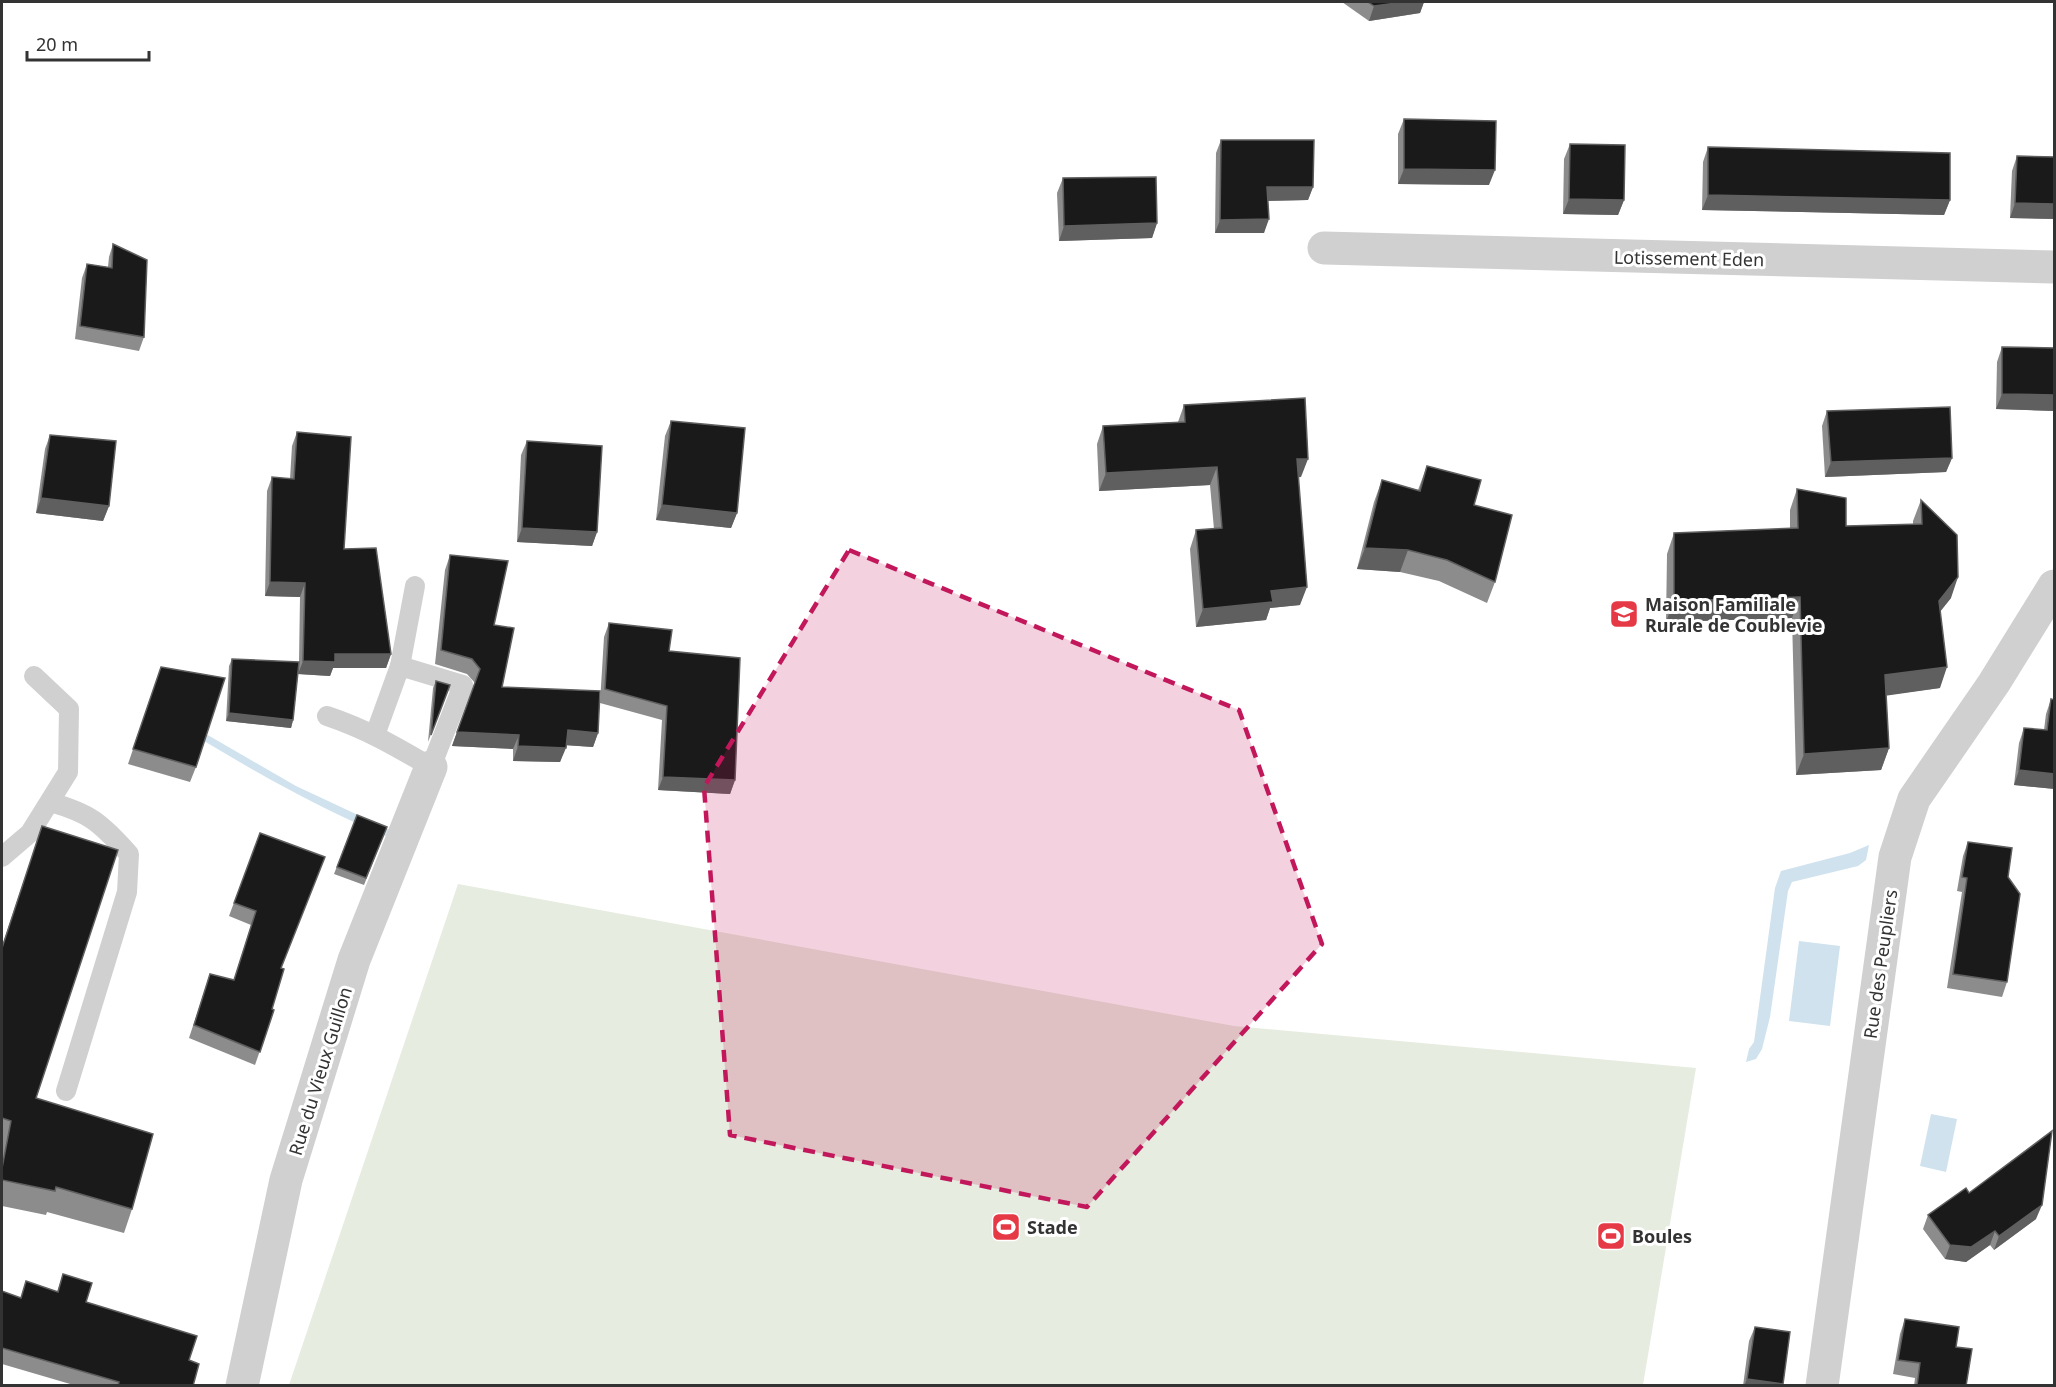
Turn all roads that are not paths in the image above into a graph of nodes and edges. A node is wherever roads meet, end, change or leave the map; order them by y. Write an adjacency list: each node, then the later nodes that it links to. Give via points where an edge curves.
1 (1324, 248): 2 (street, Lotissement Eden)
2 (2055, 267)
3 (415, 586): 5 (lane)
4 (2055, 586): 14 (street, Rue des Peupliers, via 1914,799 1895,857)
5 (400, 666): 8 (lane); 9 (lane, via 463,685)
6 (34, 676): 10 (lane, via 69,709 68,772)
7 (327, 716): 8 (lane)
8 (375, 735): 9 (lane)
9 (430, 767): 13 (street, Rue du Vieux Guillon, via 354,960 290,1169)
10 (50, 802): 11 (lane, via 30,833); 12 (lane, via 85,812 129,854 127,892)
11 (2, 857)
12 (66, 1091)
13 (242, 1386)
14 (1822, 1386)

